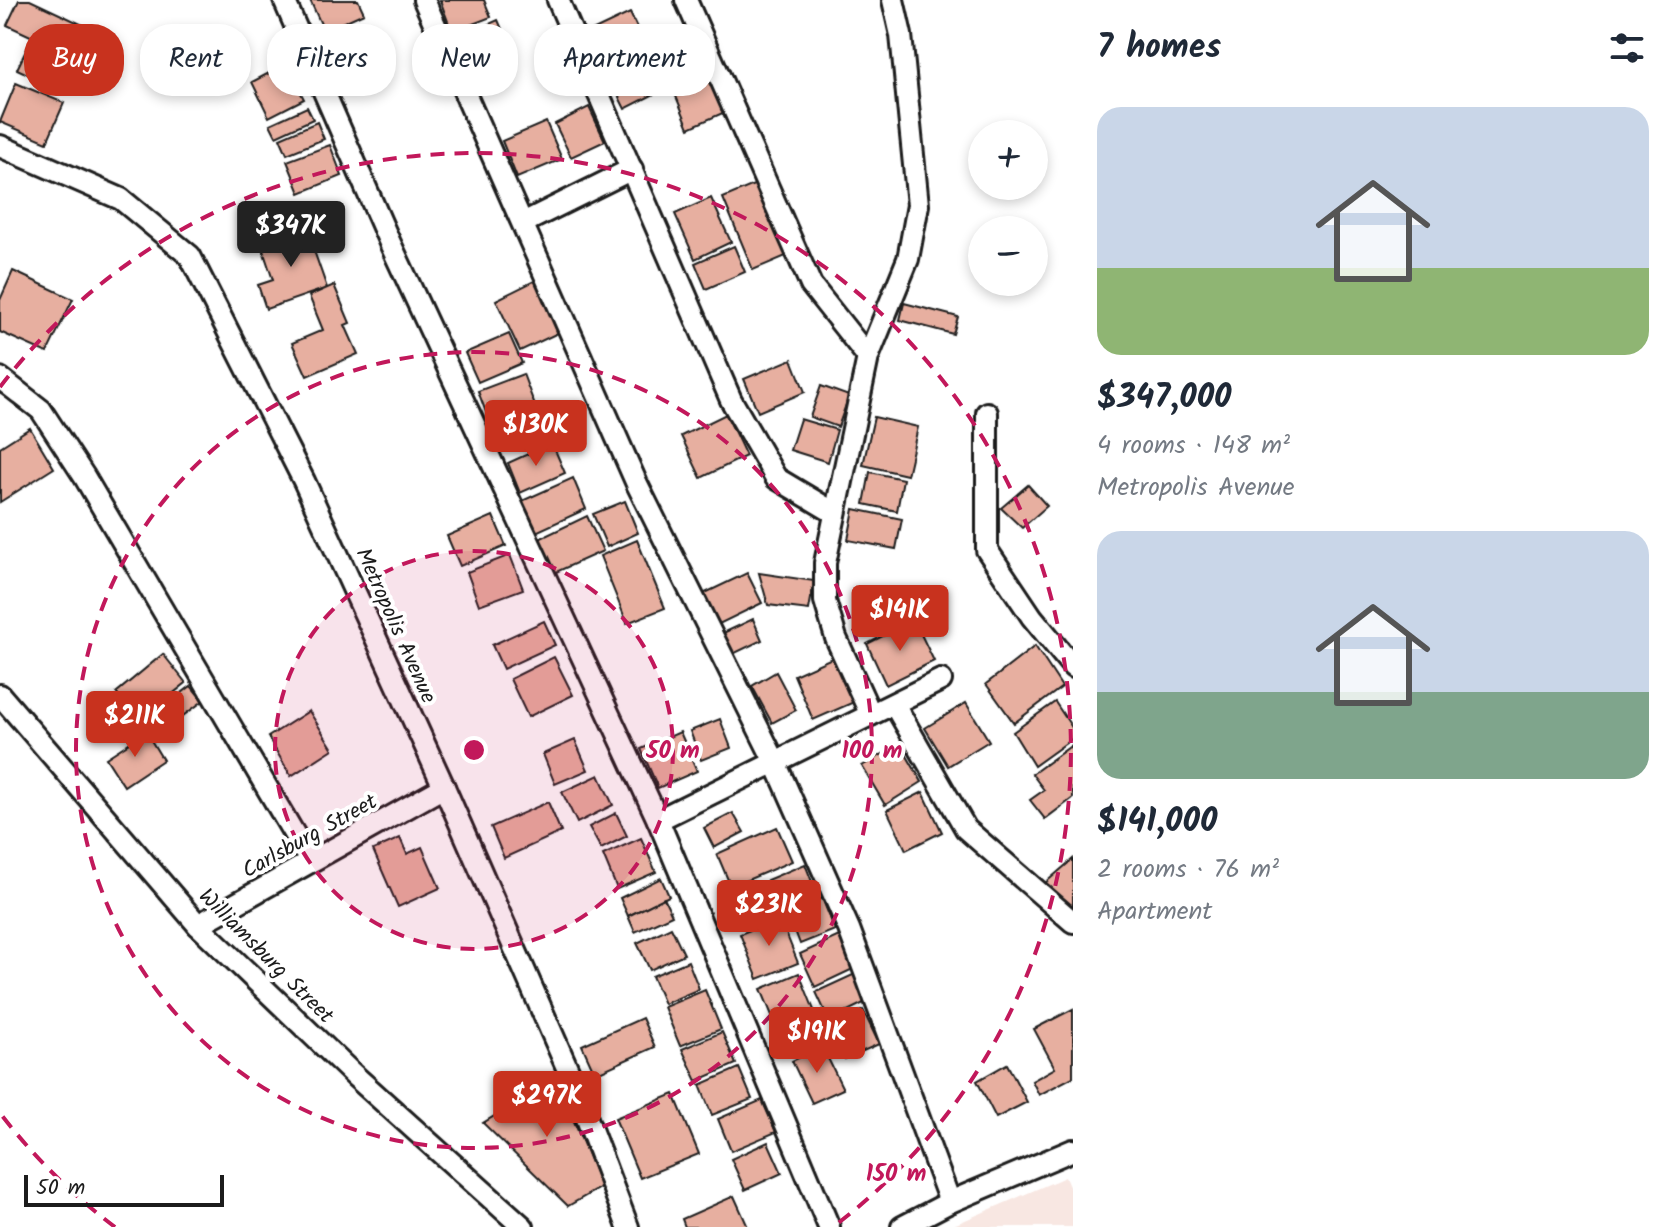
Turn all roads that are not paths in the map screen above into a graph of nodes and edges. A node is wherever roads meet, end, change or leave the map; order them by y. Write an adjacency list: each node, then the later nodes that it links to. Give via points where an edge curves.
1 (284, 0): 20 (street, via 397,258)
2 (424, 0): 8 (street)
3 (558, 0): 7 (street)
4 (686, 0): 9 (street, via 811,285)
5 (893, 0): 9 (street, via 918,205 908,259)
6 (0, 146): 19 (street, Metropolis Avenue, via 121,199 190,256 304,481)
7 (632, 169): 8 (street); 12 (street, via 731,400 776,478)
8 (525, 222): 18 (street, via 637,484)
9 (868, 357): 12 (street)
10 (0, 378): 21 (street, via 41,410 84,476)
11 (987, 413): 13 (street, via 987,550)
12 (833, 512): 17 (street, via 825,601)
13 (1073, 667)
14 (941, 680): 16 (street)
15 (0, 695): 23 (street, Williamsburg Street)
16 (894, 704): 17 (street); 22 (street, via 966,829)
17 (871, 715): 18 (street)
18 (775, 762): 20 (street); 25 (street, via 849,929)
19 (444, 787): 21 (street, Carlsburg Street); 27 (street, Metropolis Avenue, via 572,1079)
20 (658, 820): 28 (street)
21 (310, 861): 23 (street, Carlsburg Street)
22 (1073, 922)
23 (198, 925): 26 (street, Williamsburg Street)
24 (1073, 1150): 25 (street)
25 (950, 1202): 29 (street)
26 (523, 1227)
27 (628, 1227)
28 (829, 1227)
29 (902, 1227)

